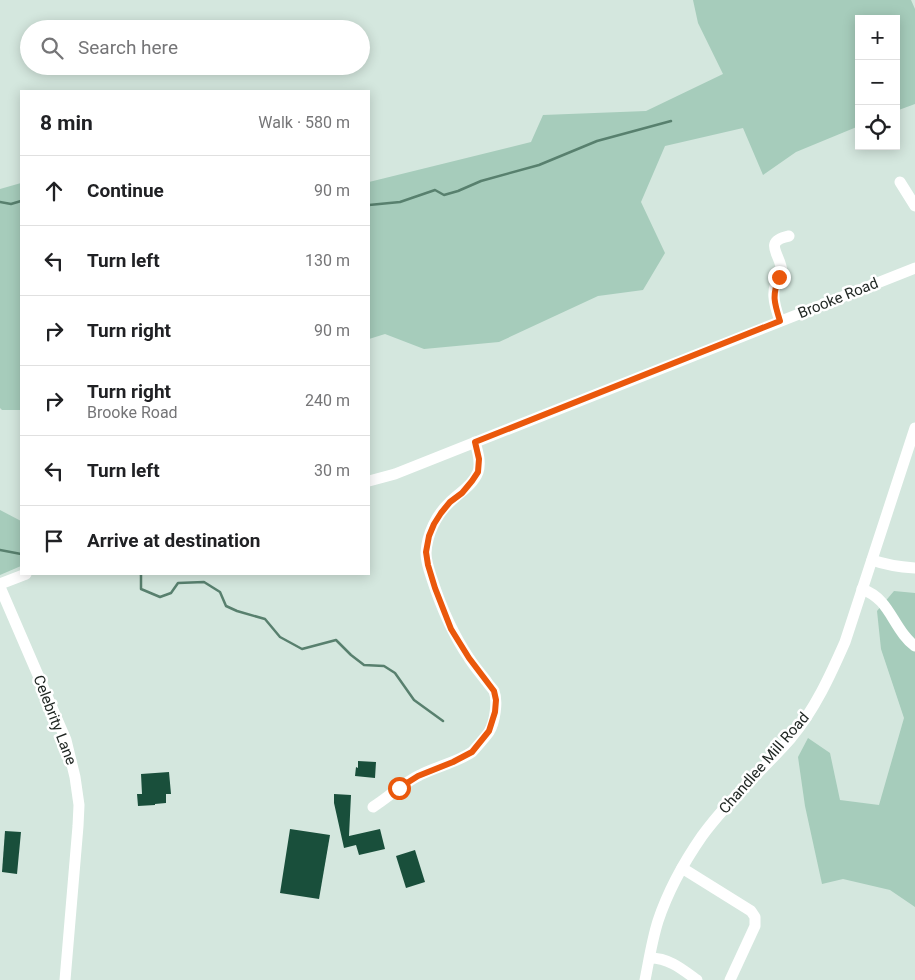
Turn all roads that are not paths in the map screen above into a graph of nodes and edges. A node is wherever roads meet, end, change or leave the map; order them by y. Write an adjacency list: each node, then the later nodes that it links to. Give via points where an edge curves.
1 (900, 182): 2 (street)
2 (915, 206)
3 (789, 236): 5 (street, via 779,238 774,247 782,268 773,299)
4 (915, 268): 5 (street, Brooke Road)
5 (780, 321): 7 (street, Brooke Road)
6 (915, 428): 9 (street, Chandlee Mill Road)
7 (475, 442): 8 (street, Brooke Road); 15 (street, via 478,472 441,513 429,536 426,552 435,588 451,629 494,691 495,712 489,731 472,752 418,776)
8 (370, 481)
9 (872, 560): 10 (street); 13 (street, Chandlee Mill Road)
10 (915, 568)
11 (24, 575): 12 (street)
12 (0, 585): 18 (street, Celebrity Lane, via 66,740 74,771 79,805)
13 (862, 589): 14 (street, via 882,601); 16 (street, Chandlee Mill Road, via 838,658 814,706 791,737 720,812)
14 (915, 646)
15 (373, 807)
16 (682, 868): 17 (street, Chandlee Mill Road, via 658,921); 21 (street, via 751,911 755,918 755,926)
17 (650, 958): 19 (street, Chandlee Mill Road); 20 (street, via 674,964)
18 (66, 980)
19 (645, 980)
20 (697, 980)
21 (730, 980)

